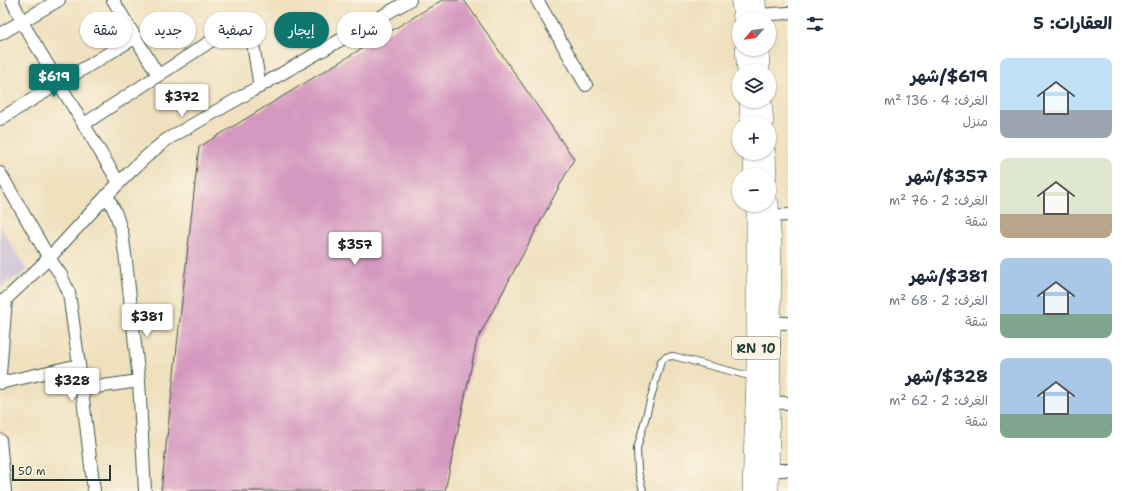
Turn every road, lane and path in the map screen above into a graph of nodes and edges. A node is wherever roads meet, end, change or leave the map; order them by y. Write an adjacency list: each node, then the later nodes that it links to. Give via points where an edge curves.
1 (12, 0): 10 (street)
2 (59, 0): 10 (street)
3 (113, 0): 12 (street)
4 (410, 0): 16 (street)
5 (537, 0): 15 (street)
6 (741, 0): 7 (main road)
7 (752, 12)
8 (776, 13): 9 (street)
9 (788, 13)
10 (22, 22): 11 (street); 14 (street)
11 (0, 34)
12 (136, 38): 13 (street); 14 (street)
13 (158, 75): 16 (street, via 234,26 243,25 251,32); 18 (street)
14 (59, 83): 17 (street); 18 (street)
15 (586, 85)
16 (260, 87): 20 (street, via 166,140)
17 (0, 119)
18 (84, 124): 20 (street)
19 (0, 173): 24 (street)
20 (119, 183): 21 (street)
21 (107, 195): 24 (street); 30 (street, via 122,233)
22 (771, 212): 26 (main road, RN 10)
23 (771, 212): 29 (main road, RN 10)
24 (49, 258): 25 (street); 27 (street, via 69,293)
25 (3, 300): 28 (street)
26 (780, 323): 33 (main road, RN 10)
27 (79, 365): 31 (street); 32 (street)
28 (0, 374)
29 (756, 378): 33 (main road, RN 10); 39 (lane, via 673,356 661,361 637,449 638,471)
30 (139, 380): 32 (street); 38 (street)
31 (0, 383)
32 (82, 389): 37 (street)
33 (771, 402): 35 (main road, RN 10); 40 (main road, RN 10)
34 (0, 440): 36 (street)
35 (779, 470): 41 (main road, RN 10)
36 (5, 491)
37 (94, 491)
38 (145, 491)
39 (643, 491)
40 (752, 491)
41 (769, 491)

